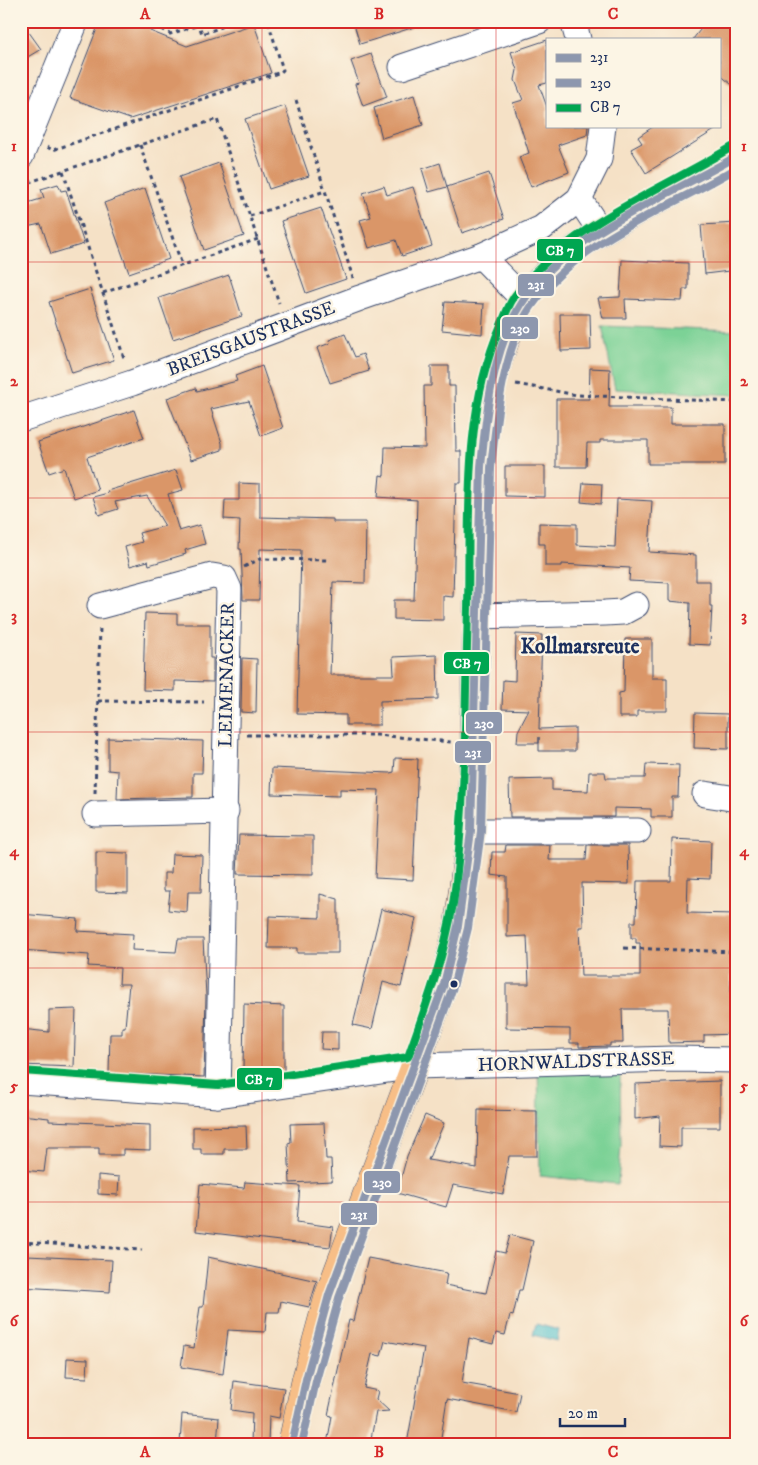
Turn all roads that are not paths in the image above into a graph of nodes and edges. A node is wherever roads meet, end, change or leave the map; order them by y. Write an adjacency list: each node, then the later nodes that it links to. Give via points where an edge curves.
1 (76, 21): 7 (street)
2 (539, 21): 5 (street)
3 (573, 21): 4 (street)
4 (578, 38)
5 (402, 67)
6 (603, 128): 9 (street, via 599,159)
7 (25, 147)
8 (737, 156): 10 (main road)
9 (579, 199): 10 (street); 11 (street, BREISGAUSTRASSE, via 542,228)
10 (601, 232): 12 (main road, via 559,263)
11 (481, 256): 12 (street); 14 (street, BREISGAUSTRASSE, via 132,383)
12 (524, 300): 17 (main road, via 506,336 492,379 485,422)
13 (21, 415): 14 (street)
14 (22, 419)
15 (636, 605): 17 (street, via 622,612)
16 (100, 606): 20 (street, LEIMENACKER, via 212,576 224,578 229,589)
17 (478, 616): 22 (main road)
18 (705, 794): 19 (street)
19 (737, 799)
20 (226, 811): 21 (street); 27 (street, LEIMENACKER)
21 (95, 814)
22 (471, 831): 23 (street); 25 (main road, via 466,885 454,948)
23 (638, 831)
24 (737, 1060): 25 (street, HORNWALDSTRASSE)
25 (415, 1066): 27 (street, HORNWALDSTRASSE); 28 (main road, via 328,1295)
26 (21, 1081): 27 (street, HORNWALDSTRASSE)
27 (218, 1096)
28 (292, 1444)

